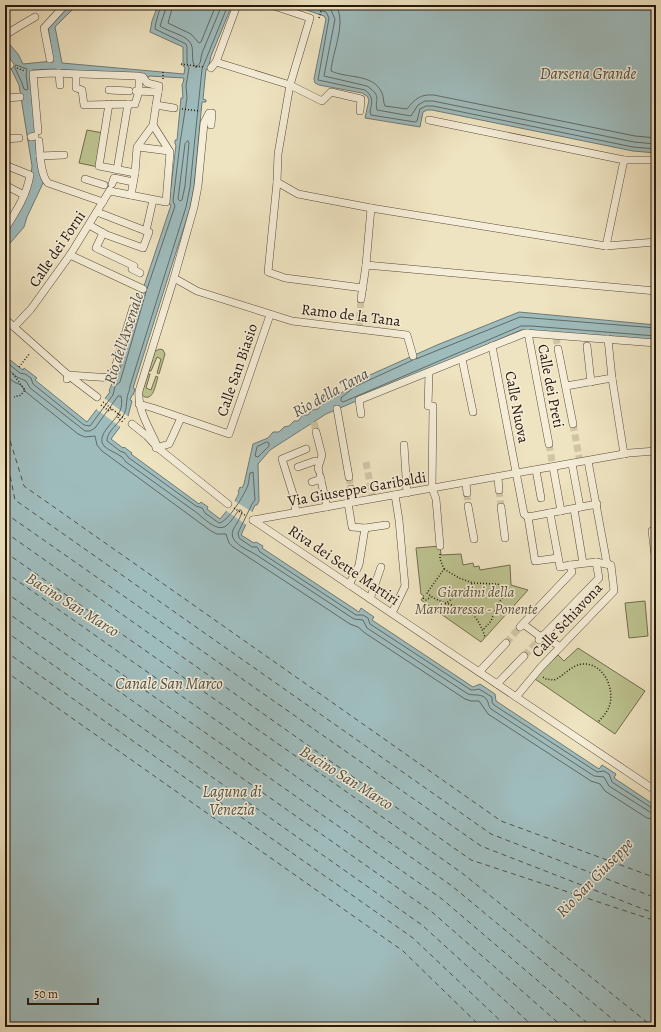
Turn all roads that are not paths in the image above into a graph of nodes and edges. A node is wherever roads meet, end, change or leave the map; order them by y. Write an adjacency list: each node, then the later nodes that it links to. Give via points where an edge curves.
1 (65, 5): 4 (street)
2 (237, 5): 12 (street, via 214,65)
3 (271, 5): 12 (street, via 310,18)
4 (39, 22): 5 (street); 6 (street)
5 (5, 35)
6 (50, 59)
7 (59, 73): 8 (street); 11 (street); 25 (street, via 30,73 34,85)
8 (78, 74): 9 (street); 18 (street, via 76,88 82,90 84,105)
9 (138, 76): 10 (street, via 147,82); 14 (street)
10 (160, 84): 14 (street); 19 (street)
11 (60, 85)
12 (290, 85): 21 (street, via 322,101 331,92 361,99); 38 (street, via 278,154)
13 (109, 90): 14 (street)
14 (135, 91): 17 (street)
15 (20, 97): 16 (street)
16 (5, 98)
17 (133, 103): 18 (street); 34 (street)
18 (110, 104): 34 (street, via 99,166)
19 (156, 105): 20 (street); 24 (street)
20 (174, 108)
21 (360, 111)
22 (429, 120): 31 (street)
23 (209, 123): 57 (street, via 195,200)
24 (153, 125): 27 (street); 28 (street)
25 (32, 137): 26 (street); 30 (street)
26 (5, 138)
27 (138, 147): 28 (street); 35 (street)
28 (170, 152): 44 (street, via 166,202)
29 (64, 155): 30 (street)
30 (40, 156): 45 (street, via 45,180 48,183)
31 (624, 160): 32 (street); 53 (street)
32 (656, 160)
33 (5, 165): 42 (street, via 30,175)
34 (117, 170): 35 (street)
35 (135, 173): 37 (street)
36 (85, 179): 39 (street)
37 (133, 182): 41 (street, via 114,178); 43 (street)
38 (277, 182): 46 (street, via 298,194); 58 (street, via 268,272 285,278)
39 (104, 184)
40 (5, 185): 42 (street)
41 (111, 188): 43 (street); 45 (street, Calle dei Forni)
42 (24, 195): 48 (street, via 7,226)
43 (131, 195): 44 (street)
44 (155, 200): 50 (street)
45 (103, 202): 47 (street, Calle dei Forni)
46 (371, 208): 53 (street); 55 (street)
47 (97, 212): 49 (street, Calle dei Forni); 50 (street)
48 (5, 225)
49 (89, 225): 51 (street); 54 (street, Calle dei Forni)
50 (146, 231): 51 (street, via 148,232 143,248)
51 (103, 233): 56 (street, via 96,248 134,266 132,269)
52 (656, 242): 53 (street)
53 (606, 246)
54 (70, 255): 59 (street); 65 (street, Calle dei Forni, via 31,309)
55 (366, 265): 58 (street); 60 (street)
56 (140, 273)
57 (174, 278): 63 (street, via 197,291); 80 (street, via 153,341 139,391)
58 (363, 288): 61 (street)
59 (143, 289)
60 (656, 291)
61 (361, 300)
62 (133, 308): 75 (street, via 113,379)
63 (270, 315): 72 (street, Ramo de la Tana, via 292,321 407,335); 84 (street, Calle San Biasio, via 229,434)
64 (5, 319): 65 (street)
65 (14, 327): 75 (street)
66 (528, 333): 68 (street); 70 (street); 88 (street, Calle dei Preti)
67 (608, 339): 68 (street); 69 (street); 76 (street)
68 (586, 341): 77 (street)
69 (656, 343)
70 (492, 346): 73 (street); 100 (street, Calle Nuova)
71 (558, 349): 78 (street)
72 (413, 356)
73 (462, 360): 74 (street); 83 (street)
74 (428, 373): 82 (street, via 359,400); 106 (street, via 428,406 433,406)
75 (68, 377): 79 (street)
76 (612, 378): 77 (street); 93 (street)
77 (591, 382): 78 (street)
78 (566, 386): 85 (street)
79 (98, 400)
80 (139, 403): 84 (street); 90 (street)
81 (337, 409): 102 (street)
82 (360, 411)
83 (473, 412)
84 (182, 418): 90 (street, via 169,444)
85 (573, 424)
86 (131, 426): 90 (street, via 147,436)
87 (316, 432): 101 (street, via 322,455 318,468)
88 (549, 444)
89 (404, 445): 109 (street)
90 (157, 448): 114 (street)
91 (306, 449): 121 (street, via 282,459)
92 (656, 451): 93 (street, Via Giuseppe Garibaldi)
93 (624, 454): 95 (street, Via Giuseppe Garibaldi)
94 (315, 461): 97 (street)
95 (588, 461): 96 (street, Via Giuseppe Garibaldi); 115 (street, Calle Schiavona)
96 (572, 464): 98 (street, Via Giuseppe Garibaldi); 118 (street)
97 (298, 467)
98 (553, 467): 99 (street, Via Giuseppe Garibaldi); 120 (street)
99 (536, 470): 100 (street, Via Giuseppe Garibaldi); 112 (street)
100 (517, 474): 103 (street, Via Giuseppe Garibaldi); 123 (street, Calle Nuova, via 524,514)
101 (320, 475): 104 (street); 116 (street)
102 (349, 477)
103 (498, 477): 105 (street, Via Giuseppe Garibaldi); 108 (street)
104 (312, 482)
105 (466, 482): 106 (street, Via Giuseppe Garibaldi); 110 (street)
106 (432, 488): 109 (street, Via Giuseppe Garibaldi); 130 (street, via 436,499)
107 (351, 489): 113 (street)
108 (499, 490)
109 (407, 493): 111 (street, Via Giuseppe Garibaldi)
110 (467, 494)
111 (395, 495): 113 (street, Via Giuseppe Garibaldi); 141 (street, via 405,586)
112 (541, 498)
113 (351, 503): 116 (street, Via Giuseppe Garibaldi); 126 (street, via 352,527)
114 (228, 504)
115 (596, 504): 118 (street); 136 (street, Calle Schiavona)
116 (327, 507): 121 (street, Via Giuseppe Garibaldi)
117 (501, 507): 128 (street)
118 (577, 508): 120 (street); 134 (street)
119 (467, 509): 129 (street)
120 (561, 511): 122 (street)
121 (296, 513): 124 (street, Via Giuseppe Garibaldi)
122 (550, 513): 123 (street); 132 (street)
123 (528, 517): 132 (street, Calle Nuova, via 535,561)
124 (253, 520): 139 (street, Riva dei Sette Martiri)
125 (386, 525): 126 (street)
126 (365, 528): 139 (street, via 359,564)
127 (652, 531): 131 (street)
128 (505, 538)
129 (474, 539)
130 (440, 546)
131 (655, 555): 135 (street)
132 (558, 558): 137 (street, via 560,567)
133 (596, 562): 134 (street); 136 (street); 142 (street, via 599,578)
134 (584, 563): 137 (street)
135 (656, 563)
136 (607, 564): 144 (street, Calle Schiavona, via 611,565 614,591)
137 (570, 565): 142 (street, via 572,572 521,626)
138 (381, 567): 140 (street)
139 (349, 585): 140 (street, Riva dei Sette Martiri)
140 (370, 599): 141 (street, Riva dei Sette Martiri)
141 (392, 613): 146 (street, Riva dei Sette Martiri)
142 (541, 638): 144 (street)
143 (506, 643): 146 (street)
144 (560, 647): 148 (street, Calle Schiavona)
145 (524, 656): 147 (street)
146 (479, 672): 147 (street, Riva dei Sette Martiri)
147 (497, 684): 148 (street, Riva dei Sette Martiri)
148 (516, 697): 149 (street, Riva dei Sette Martiri)
149 (656, 791)

